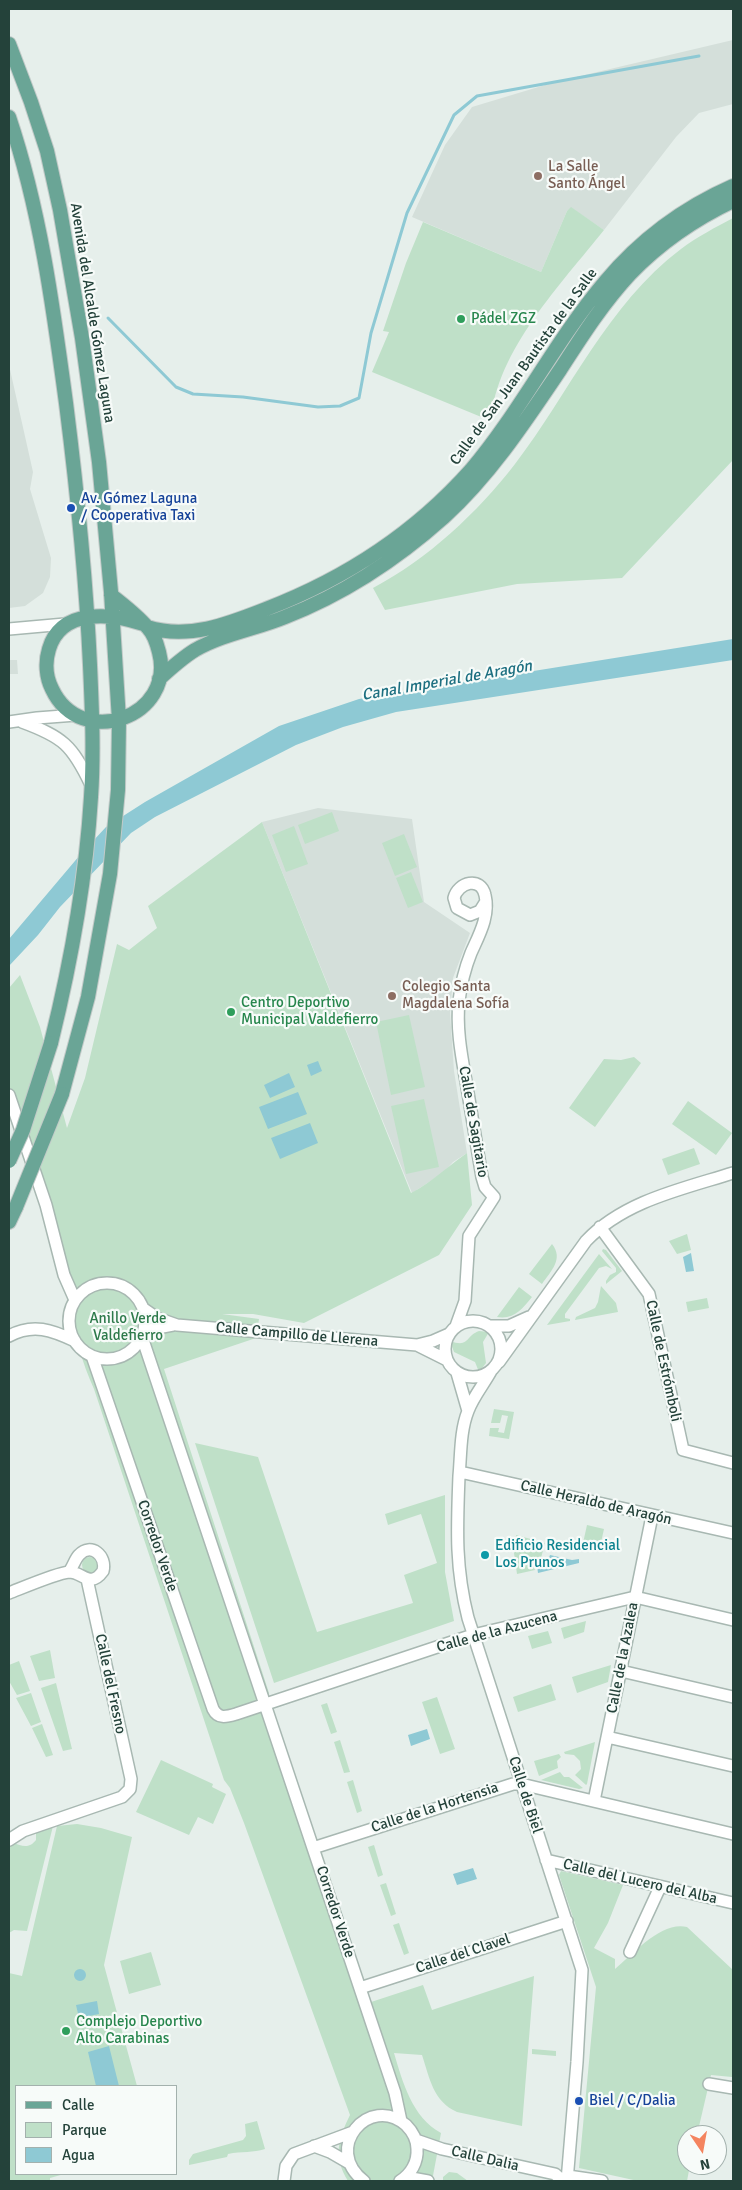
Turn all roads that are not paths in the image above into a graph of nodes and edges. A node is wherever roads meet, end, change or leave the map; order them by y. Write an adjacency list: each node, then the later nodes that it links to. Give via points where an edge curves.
1 (9, 44): 5 (main road, Avenida del Alcalde Gómez Laguna, via 47,151 60,210 96,443)
2 (9, 117): 7 (main road, via 35,209 59,355 74,466)
3 (733, 186): 9 (main road, Calle de San Juan Bautista de la Salle, via 675,218 619,266 591,299 510,419 474,465 429,511 381,550 312,590 237,620 193,632 170,632)
4 (733, 201): 11 (main road, Calle de San Juan Bautista de la Salle, via 672,237 630,275 594,318 497,459 462,499 416,541 375,571 325,599 285,618 197,649)
5 (111, 595): 6 (main road, Avenida del Alcalde Gómez Laguna); 9 (main road)
6 (113, 617): 7 (main road); 9 (main road); 13 (main road, Avenida del Alcalde Gómez Laguna)
7 (88, 618): 8 (main road); 16 (main road)
8 (65, 624): 10 (street); 12 (main road, via 51,643 46,666 56,697)
9 (145, 625): 11 (main road, via 159,650)
10 (9, 629)
11 (159, 679): 13 (main road, via 142,708)
12 (76, 715): 15 (street); 16 (main road)
13 (119, 720): 16 (main road); 24 (main road, Avenida del Alcalde Gómez Laguna, bridge, via 118,790 110,874 88,997 62,1094)
14 (9, 722): 15 (street)
15 (22, 722): 17 (street, via 61,739 79,761)
16 (93, 722): 17 (main road)
17 (91, 791): 22 (main road, bridge, via 83,881 51,1043 23,1130)
18 (486, 903): 19 (street, via 475,914); 19 (street, via 482,888 473,883 463,884 454,898 457,908); 20 (street, Calle de Sagitario)
19 (464, 913): 20 (street)
20 (480, 936): 29 (street, Calle de Sagitario, via 463,978 458,1033 482,1177 485,1187 494,1197 469,1236)
21 (9, 1095): 26 (street, via 46,1205)
22 (9, 1161)
23 (733, 1173): 25 (street, Calle de Biel, via 631,1208)
24 (9, 1222)
25 (600, 1227): 31 (street, Calle de Biel); 45 (street, Calle de Estrómboli, via 650,1294 683,1450)
26 (64, 1275): 27 (street); 28 (street)
27 (86, 1289): 28 (street); 30 (street, via 102,1283 123,1286 132,1292)
28 (75, 1300): 38 (street, via 69,1321)
29 (465, 1301): 32 (street); 35 (street, Calle de Sagitario)
30 (144, 1309): 33 (street, Calle Campillo de Llerena); 36 (street, Corredor Verde)
31 (530, 1316): 34 (street, Calle de Biel, via 514,1325); 42 (street, Calle de Biel)
32 (478, 1321): 34 (street); 35 (street)
33 (177, 1325): 36 (street, Calle Campillo de Llerena); 39 (street, Calle Campillo de Llerena)
34 (490, 1326): 42 (street, via 495,1330 502,1349)
35 (453, 1330): 39 (street, Calle Campillo de Llerena); 41 (street, via 445,1344)
36 (143, 1335): 40 (street, via 132,1350 119,1357); 57 (street, Corredor Verde)
37 (9, 1336): 38 (street, via 35,1328)
38 (75, 1341): 40 (street, Corredor Verde)
39 (417, 1345): 41 (street, Calle Campillo de Llerena)
40 (92, 1356): 57 (street, Corredor Verde, via 213,1709 218,1716 224,1717)
41 (447, 1360): 43 (street)
42 (495, 1367): 43 (street, via 471,1378); 44 (street, Calle de Biel)
43 (457, 1372): 44 (street, Calle de Biel)
44 (468, 1411): 46 (street, Calle de Biel, via 460,1450)
45 (733, 1463)
46 (460, 1472): 47 (street, Calle Heraldo de Aragón); 54 (street, Calle de Biel, via 456,1542 458,1570)
47 (652, 1516): 48 (street, Calle Heraldo de Aragón); 52 (street, Calle de la Azalea)
48 (733, 1533)
49 (69, 1572): 50 (street); 50 (street, via 80,1554 94,1551 104,1561 103,1571 96,1578); 51 (street)
50 (87, 1579): 63 (street, Calle del Fresno, via 131,1779 130,1789 122,1796 23,1831)
51 (9, 1593)
52 (635, 1597): 53 (street, Calle de la Azucena); 54 (street, Calle de la Azucena); 55 (street, Calle de la Azalea)
53 (733, 1620)
54 (473, 1635): 57 (street, Calle de la Azucena); 60 (street, Calle de Biel)
55 (621, 1671): 56 (street); 58 (street, Calle de la Azalea)
56 (733, 1697)
57 (265, 1704): 64 (street, Corredor Verde)
58 (607, 1737): 59 (street); 61 (street, Calle de la Azalea)
59 (733, 1766)
60 (521, 1784): 61 (street, Calle de la Hortensia); 64 (street, Calle de la Hortensia, via 505,1785); 65 (street, Calle de Biel)
61 (594, 1801): 62 (street, Calle de la Hortensia)
62 (733, 1834)
63 (9, 1840)
64 (313, 1848): 70 (street, Corredor Verde)
65 (546, 1860): 66 (street, Calle del Lucero del Alba); 68 (street, Calle de Biel)
66 (660, 1887): 67 (street, Calle del Lucero del Alba); 69 (street)
67 (733, 1903)
68 (567, 1921): 70 (street, Calle del Clavel); 78 (street, Calle de Biel, via 582,1977 569,2162)
69 (630, 1952)
70 (360, 1988): 73 (street, Corredor Verde, via 395,2093)
71 (709, 2084): 72 (street)
72 (733, 2088)
73 (401, 2121): 74 (street, via 387,2116 372,2118 363,2121); 75 (street, Corredor Verde)
74 (353, 2132): 76 (street); 77 (street, via 348,2143)
75 (416, 2140): 78 (street, Calle Dalia); 79 (street, via 417,2156 411,2171)
76 (314, 2146): 77 (street); 80 (street, via 291,2156)
77 (349, 2163): 81 (street)
78 (563, 2178): 83 (street, Calle Dalia)
79 (403, 2179): 82 (street)
80 (284, 2181)
81 (364, 2181)
82 (428, 2181)
83 (602, 2181)

